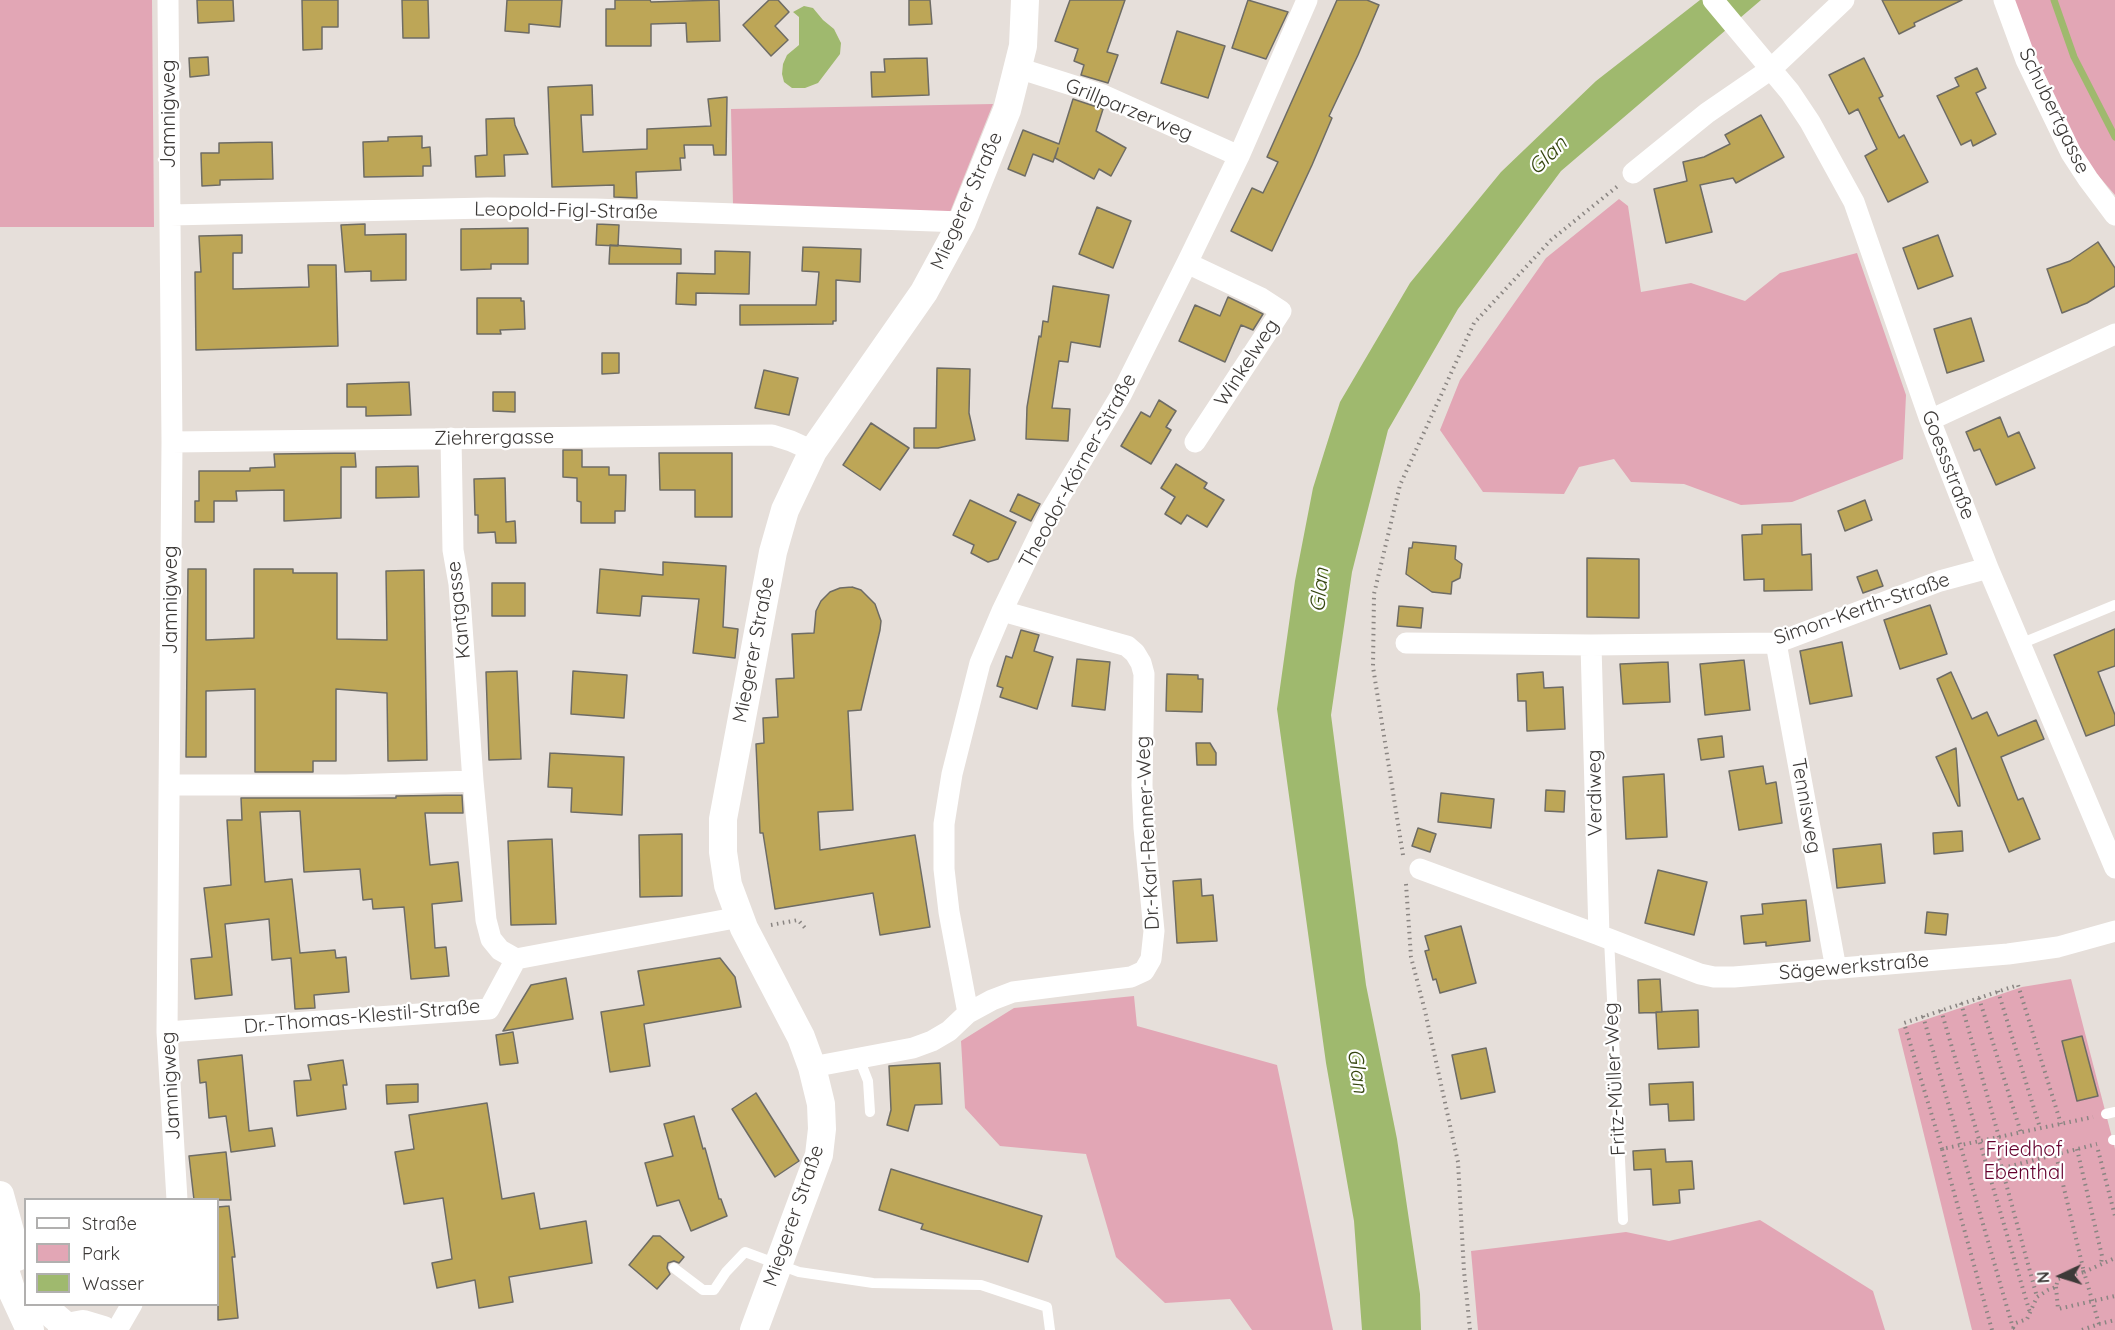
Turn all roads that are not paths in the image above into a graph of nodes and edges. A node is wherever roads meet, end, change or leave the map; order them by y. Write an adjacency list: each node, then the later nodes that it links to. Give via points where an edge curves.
1 (168, 0): 11 (street, Jamnigweg)
2 (1025, 0): 7 (main road, Miegerer Straße)
3 (1307, 0): 9 (street, Theodor-Körner-Straße)
4 (1713, 0): 8 (street, Goessstraße)
5 (1844, 0): 8 (street)
6 (2004, 0): 12 (street, Schubertgasse, via 2026,60 2072,153)
7 (1018, 68): 9 (street, Grillparzerweg, via 1103,95); 13 (main road, Miegerer Straße, via 1000,130)
8 (1771, 69): 10 (street, via 1707,113); 16 (street, Goessstraße, via 1810,122 1854,202)
9 (1239, 156): 14 (street, Theodor-Körner-Straße)
10 (1633, 173)
11 (170, 215): 13 (street, Leopold-Figl-Straße, via 487,208); 18 (street, Jamnigweg)
12 (2115, 215)
13 (962, 222): 20 (main road, Miegerer Straße, via 924,292)
14 (1187, 263): 19 (street, Winkelweg, via 1281,311); 23 (street, Theodor-Körner-Straße, via 1121,395 1048,516)
15 (2115, 334): 16 (street)
16 (1930, 420): 21 (street, Goessstraße)
17 (451, 438): 18 (street, Ziehrergasse); 20 (street, Ziehrergasse, via 772,435); 28 (street, Kantgasse, via 453,550 459,584)
18 (172, 442): 29 (street, Jamnigweg)
19 (1195, 442)
20 (813, 451): 32 (main road, Miegerer Straße, via 785,510 772,552 723,819 728,885)
21 (1988, 568): 25 (street, Simon-Kerth-Straße, via 1940,581); 26 (street, Goessstraße)
22 (2115, 605): 26 (lane)
23 (1002, 612): 37 (street, Theodor-Körner-Straße, via 980,663 952,774 944,824 949,912); 37 (street, Dr.-Karl-Renner-Weg, via 1127,646 1141,663 1142,785 1153,941 1151,960 1144,971 1131,977 1014,992)
24 (1406, 643): 27 (street)
25 (1776, 643): 27 (street, Simon-Kerth-Straße); 36 (street, Tennisweg)
26 (2020, 644): 30 (street, Goessstraße)
27 (1592, 645): 34 (street, Verdiweg)
28 (473, 781): 29 (street); 35 (street, Kantgasse, via 486,920 491,939)
29 (169, 784): 38 (street, Jamnigweg)
30 (2115, 868)
31 (1410, 869): 34 (street)
32 (753, 922): 35 (street); 40 (main road, Miegerer Straße)
33 (2115, 931): 36 (street, Sägewerkstraße, via 2058,947 2008,954)
34 (1604, 937): 36 (street, Sägewerkstraße, via 1714,977); 44 (lane, Fritz-Müller-Weg)
35 (516, 959): 38 (street, Dr.-Thomas-Klestil-Straße, via 489,1009)
36 (1836, 969)
37 (968, 1013): 39 (street, via 932,1041)
38 (167, 1032): 43 (street, Jamnigweg)
39 (859, 1058): 40 (street); 41 (lane, via 868,1081)
40 (812, 1067): 46 (main road, Miegerer Straße, via 821,1104 819,1155)
41 (870, 1112)
42 (0, 1195): 48 (main road)
43 (177, 1198)
44 (1623, 1220)
45 (0, 1239): 52 (main road, via 10,1288)
46 (778, 1266): 47 (lane, via 745,1252 714,1290 703,1290); 55 (main road, Miegerer Straße); 56 (lane, via 873,1283 981,1285 1047,1306)
47 (674, 1269)
48 (24, 1274)
49 (41, 1306): 51 (main road)
50 (131, 1306): 54 (street)
51 (64, 1328): 53 (main road, via 83,1324)
52 (30, 1330)
53 (104, 1330)
54 (117, 1330)
55 (754, 1330)
56 (1050, 1330)

